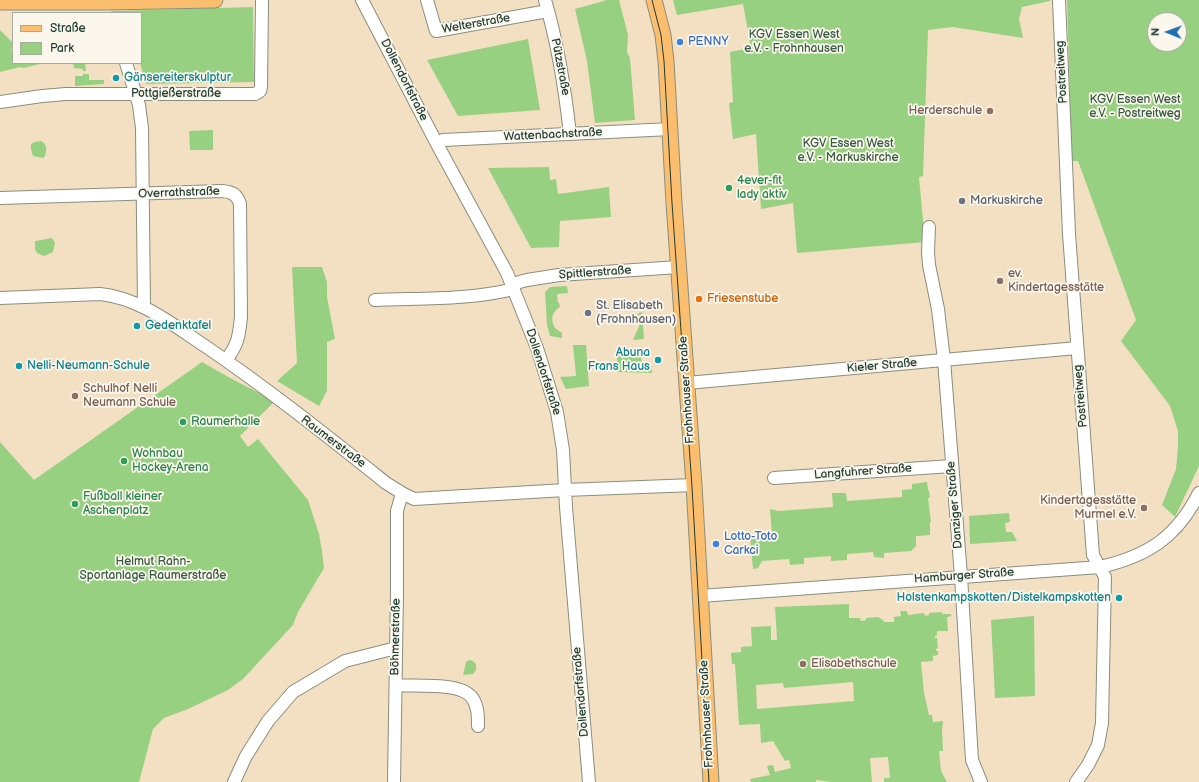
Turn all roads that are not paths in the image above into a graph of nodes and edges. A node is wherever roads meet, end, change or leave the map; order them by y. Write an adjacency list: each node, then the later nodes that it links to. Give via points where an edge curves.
1 (215, 0): 7 (main road)
2 (262, 0): 10 (street, Pottgießerstraße, via 260,92)
3 (362, 0): 14 (street, Dollendorfstraße)
4 (427, 0): 8 (street, Welterstraße, via 436,31)
5 (654, 0): 12 (main road, Frohnhauser Straße, via 664,35)
6 (1059, 0): 23 (street, Postreitweg, via 1068,234)
7 (0, 2)
8 (547, 6): 13 (street, Pützstraße, via 565,88)
9 (126, 64): 10 (street)
10 (137, 94): 11 (street, Pottgießerstraße, via 42,96); 15 (street, via 142,128)
11 (0, 102)
12 (670, 129): 13 (street, Wattenbachstraße); 18 (main road, Frohnhauser Straße)
13 (570, 134): 14 (street, Wattenbachstraße, via 443,140)
14 (437, 144): 19 (street, Dollendorfstraße)
15 (143, 195): 16 (street, Overrathstraße); 22 (street); 24 (street, Overrathstraße, via 230,192 238,198 240,333 235,348)
16 (0, 198)
17 (929, 227): 25 (street, Danziger Straße, via 929,265 938,309)
18 (679, 268): 19 (street, Spittlerstraße, via 560,275 527,280); 26 (main road, Frohnhauser Straße)
19 (513, 287): 21 (street, Spittlerstraße, via 494,294); 30 (street, Dollendorfstraße, via 537,348 557,412 563,450)
20 (0, 298): 22 (street, Raumerstraße, via 100,294 113,295)
21 (375, 300)
22 (144, 307): 24 (street, Raumerstraße)
23 (1077, 348): 25 (street, Kieler Straße); 33 (street, Postreitweg, via 1093,555)
24 (226, 360): 31 (street, Raumerstraße)
25 (944, 360): 26 (street, Kieler Straße); 27 (street, Danziger Straße)
26 (687, 382): 29 (main road, Frohnhauser Straße)
27 (952, 466): 28 (street, Langfuhrer Straße); 34 (street, Danziger Straße)
28 (774, 478)
29 (694, 485): 30 (street, Raumerstraße); 35 (main road, Frohnhauser Straße)
30 (565, 490): 31 (street, Raumerstraße, via 414,499); 41 (street, Dollendorfstraße)
31 (402, 493): 36 (street, Böhmerstraße, via 397,511)
32 (1199, 493): 33 (street, Hamburger Straße, via 1179,525 1155,546 1132,558)
33 (1100, 567): 34 (street, Hamburger Straße); 44 (street, Postreitweg, via 1104,577 1102,723 1098,745)
34 (961, 576): 35 (street, Hamburger Straße); 43 (street, Danziger Straße, via 972,760)
35 (700, 596): 42 (main road, Frohnhauser Straße)
36 (396, 648): 37 (street, Böhmerstraße); 39 (street, via 345,661 293,692 268,722 246,756)
37 (396, 685): 38 (street, via 448,687 467,693 473,698 478,710); 40 (street, Böhmerstraße)
38 (478, 726)
39 (234, 782)
40 (394, 782)
41 (588, 782)
42 (711, 782)
43 (981, 782)
44 (1076, 782)

